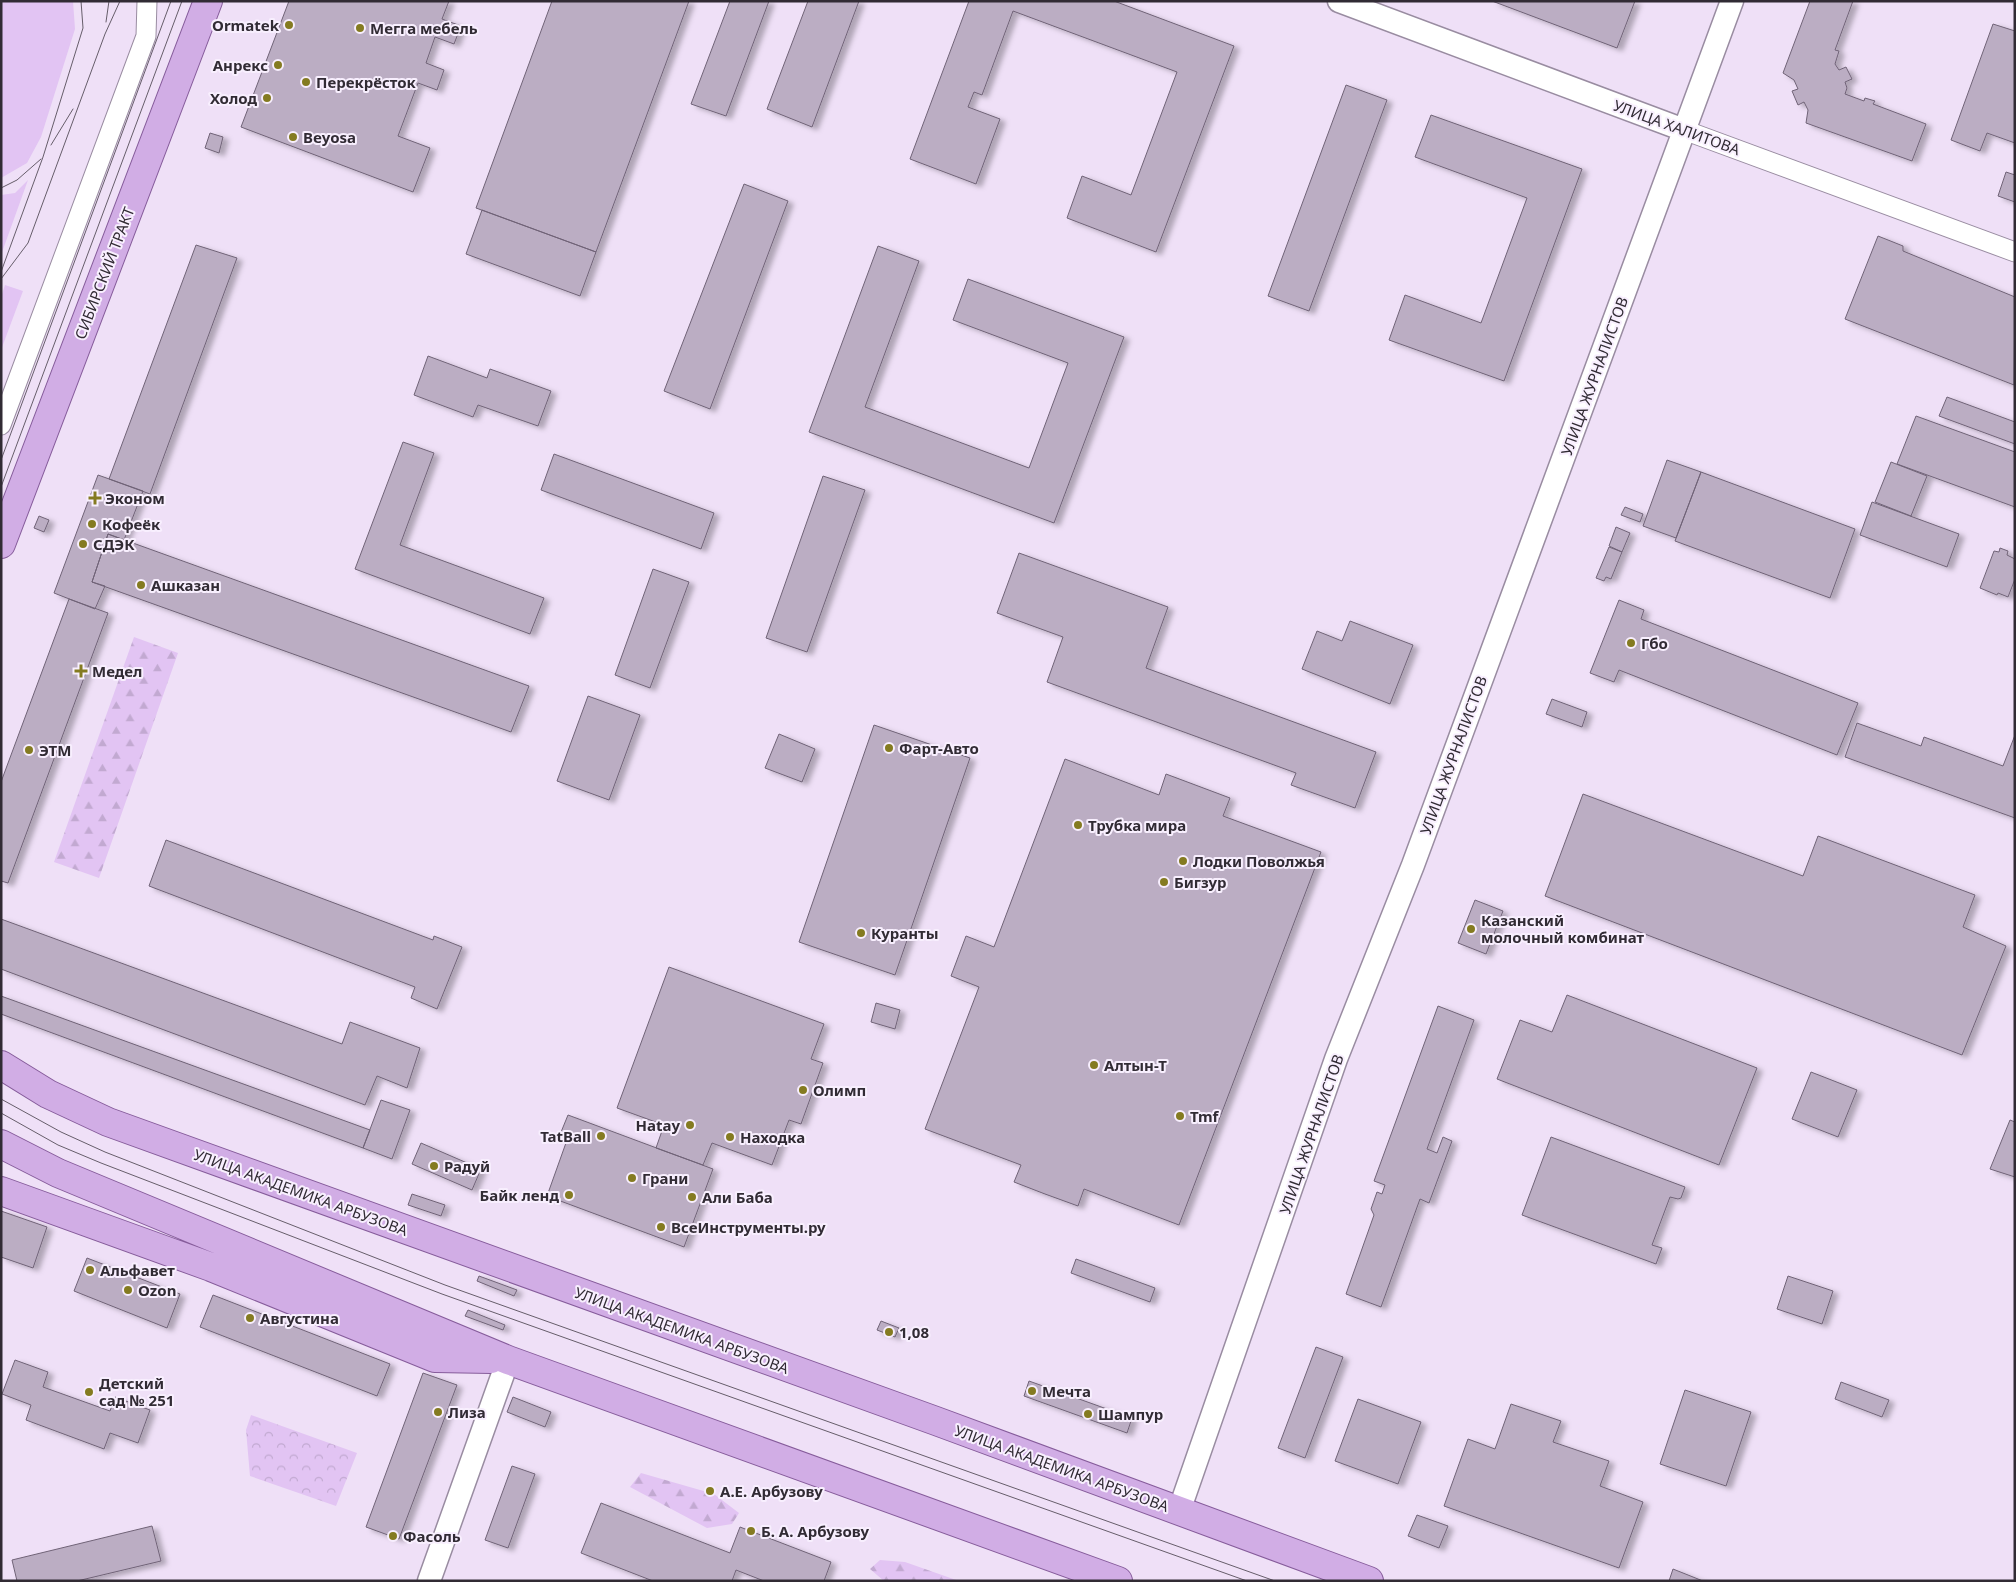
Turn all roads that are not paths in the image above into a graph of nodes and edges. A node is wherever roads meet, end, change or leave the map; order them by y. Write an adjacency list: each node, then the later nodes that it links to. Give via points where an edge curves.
1 (147, 1): 7 (street, via 146,36)
2 (208, 1): 8 (main road, СИБИРСКИЙ ТРАКТ)
3 (1339, 1): 5 (street, УЛИЦА ХАЛИТОВА)
4 (1732, 1): 5 (street, УЛИЦА ЖУРНАЛИСТОВ)
5 (1684, 130): 6 (street, УЛИЦА ХАЛИТОВА); 13 (street, УЛИЦА ЖУРНАЛИСТОВ, via 1413,865 1336,1059)
6 (2015, 252)
7 (1, 425)
8 (1, 544)
9 (1, 1065): 13 (main road, УЛИЦА АКАДЕМИКА АРБУЗОВА, via 48,1094 108,1122)
10 (1, 1144): 12 (main road, via 58,1173)
11 (1, 1191): 12 (main road, via 211,1267 435,1358)
12 (508, 1360): 14 (street); 15 (main road)
13 (1179, 1511): 16 (main road, УЛИЦА АКАДЕМИКА АРБУЗОВА)
14 (429, 1581)
15 (1118, 1581)
16 (1369, 1581)

